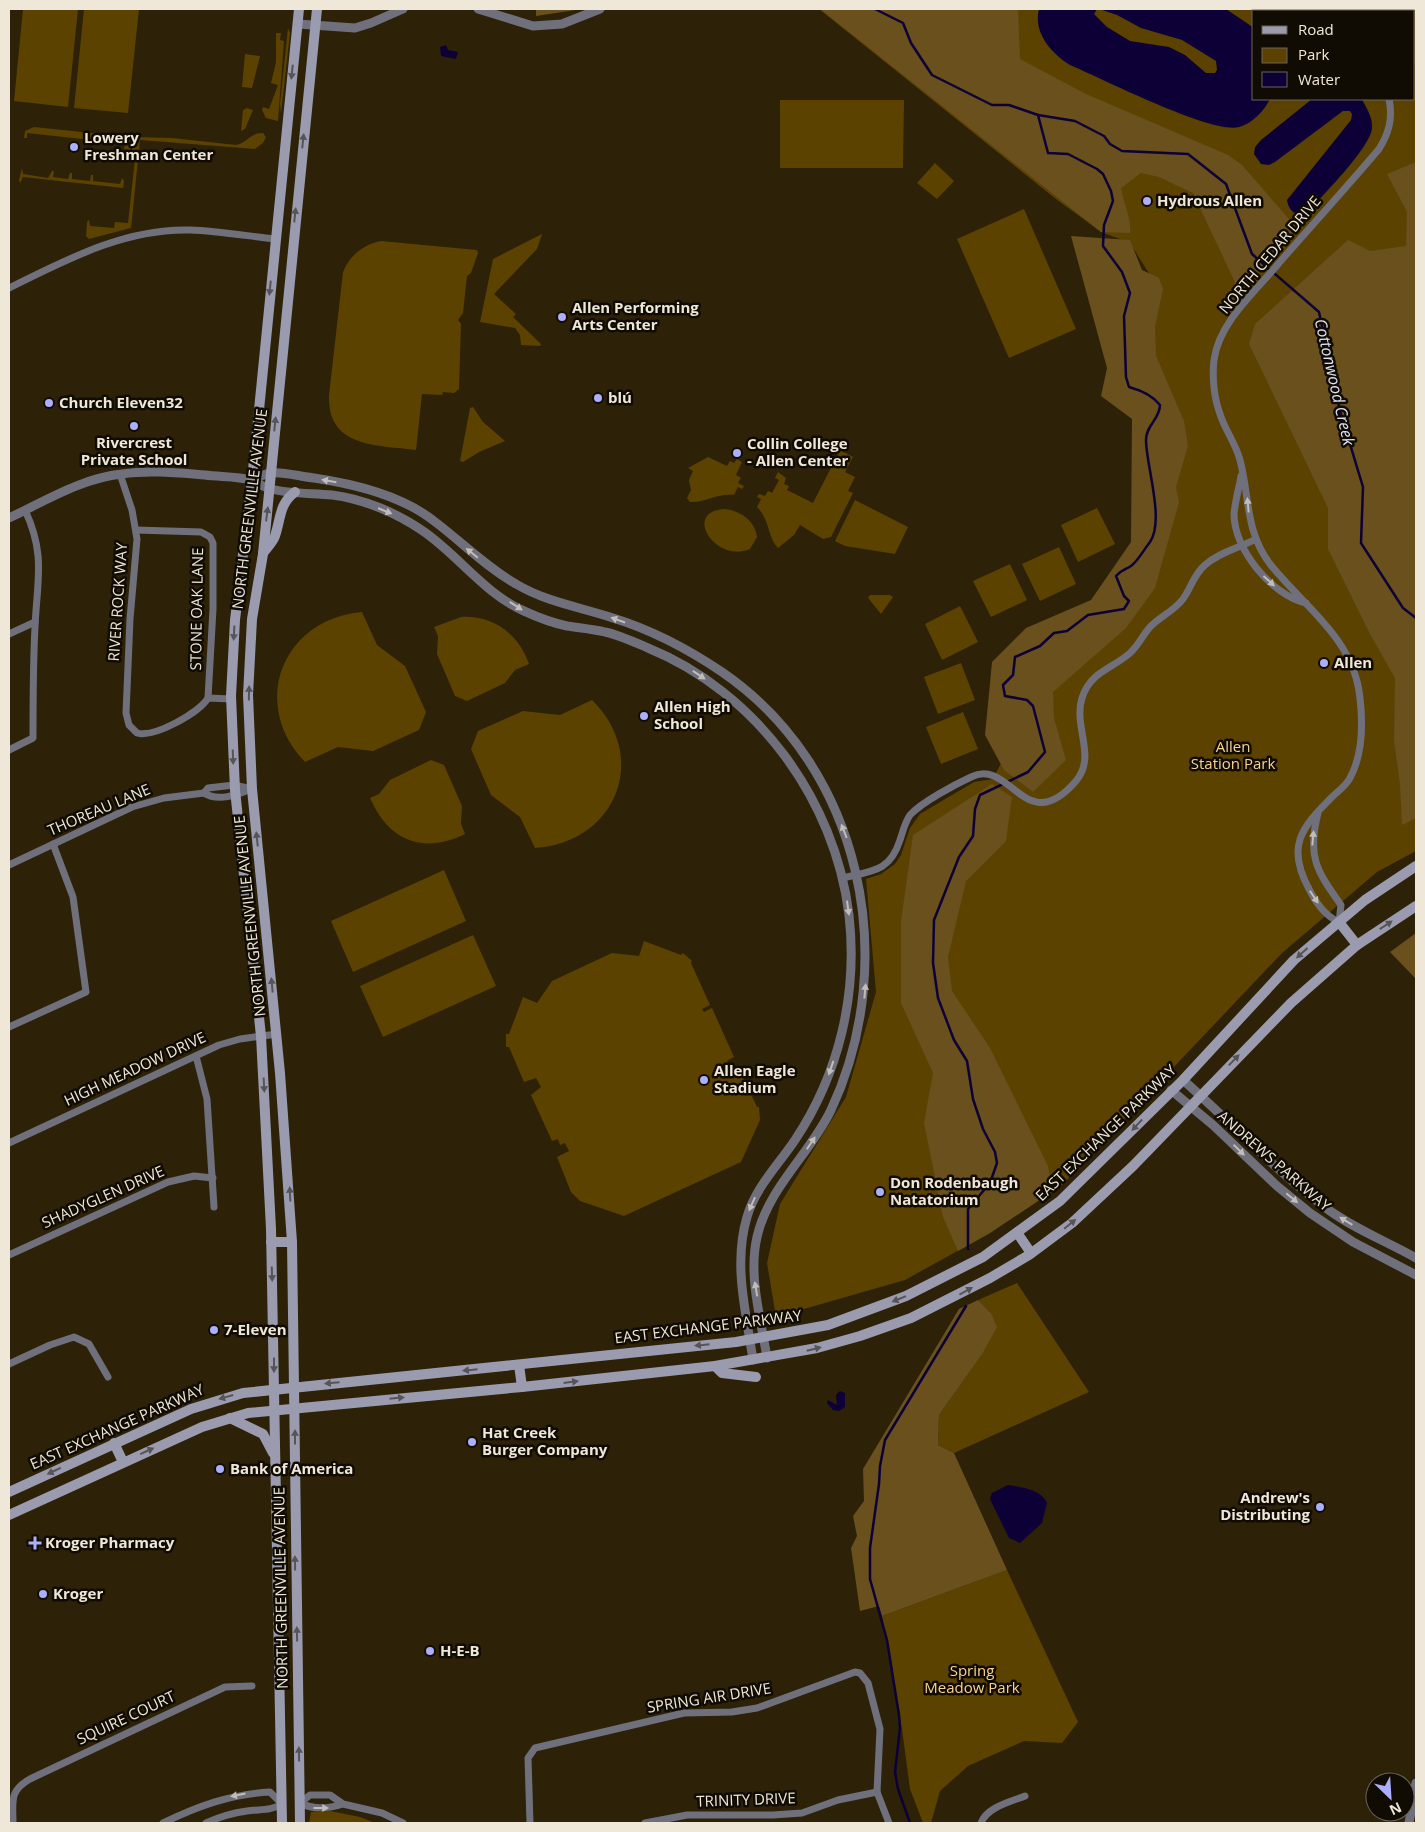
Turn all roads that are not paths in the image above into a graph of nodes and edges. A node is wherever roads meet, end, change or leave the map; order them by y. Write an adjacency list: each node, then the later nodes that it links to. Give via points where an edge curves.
1 (299, 9): 6 (main road, NORTH GREENVILLE AVENUE)
2 (317, 9): 7 (main road, NORTH GREENVILLE AVENUE)
3 (403, 9): 7 (street, via 355,28)
4 (478, 9): 5 (street, via 533,26 562,24)
5 (600, 9)
6 (298, 24): 7 (street); 9 (main road, NORTH GREENVILLE AVENUE, one-way to 9)
7 (315, 26): 10 (main road, NORTH GREENVILLE AVENUE, one-way to 7)
8 (1390, 100): 12 (street, NORTH CEDAR DRIVE, via 1389,129 1379,150 1248,299 1219,339 1214,361 1214,388 1220,414)
9 (275, 239): 10 (main road); 11 (street, via 190,230 133,236 98,247); 15 (main road, NORTH GREENVILLE AVENUE, one-way to 15)
10 (292, 242): 13 (main road, NORTH GREENVILLE AVENUE, one-way to 10)
11 (9, 288)
12 (1242, 470): 21 (street, NORTH CEDAR DRIVE, one-way to 12, via 1248,513); 22 (street, NORTH CEDAR DRIVE, via 1234,514)
13 (270, 472): 15 (street); 16 (main road, NORTH GREENVILLE AVENUE); 36 (street, one-way to 13, via 838,818 810,765 773,717 724,673 649,631 535,595 502,576 433,520 400,501 361,487)
14 (120, 474): 15 (street, via 176,472); 18 (street, via 74,487); 20 (street, RIVER ROCK WAY)
15 (252, 480): 16 (street); 28 (main road, NORTH GREENVILLE AVENUE, one-way to 28, via 235,620)
16 (269, 489): 17 (street); 23 (main road, NORTH GREENVILLE AVENUE, one-way to 16)
17 (295, 492): 23 (main road, via 283,504 275,537); 37 (street, one-way to 37, via 337,496 390,512 424,532 489,588 521,610 564,625 605,632 640,645 676,661 713,685 761,728 797,773 828,831)
18 (25, 510): 19 (street); 25 (street, via 35,534 40,560)
19 (9, 518)
20 (136, 530): 27 (street, STONE OAK LANE, via 198,532 207,535 213,543); 27 (street, RIVER ROCK WAY, via 127,721 134,732 154,733 187,716)
21 (1256, 539): 22 (street); 24 (street, NORTH CEDAR DRIVE, via 1268,561)
22 (1243, 546): 24 (street, NORTH CEDAR DRIVE, one-way to 24, via 1270,583); 36 (street, via 1217,556 1203,567 1175,608 1150,627 1130,653 1100,671 1089,684 1078,715 1085,762 1075,782 1058,797 1030,801 1001,778 989,774 974,775 919,808 908,819 890,862 882,868)
23 (263, 554): 30 (main road, NORTH GREENVILLE AVENUE, one-way to 23, via 248,695 252,619)
24 (1306, 603): 32 (street, NORTH CEDAR DRIVE, via 1335,635 1350,662 1361,704 1362,730 1350,780)
25 (35, 622): 26 (street); 29 (street, via 33,738)
26 (9, 634)
27 (208, 698): 28 (street)
28 (231, 699): 31 (main road, NORTH GREENVILLE AVENUE, one-way to 31)
29 (9, 750)
30 (252, 789): 31 (street, THOREAU LANE); 42 (main road, NORTH GREENVILLE AVENUE, one-way to 30)
31 (235, 791): 33 (street, THOREAU LANE, via 210,797 204,793 150,801); 43 (main road, NORTH GREENVILLE AVENUE)
32 (1318, 813): 39 (street, one-way to 32, via 1341,905 1322,876 1313,851 1312,834); 39 (street, NORTH CEDAR DRIVE, one-way to 39, via 1301,833 1298,844 1300,865 1311,893 1328,916)
33 (53, 844): 34 (street, THOREAU LANE); 41 (street, via 74,897 86,992)
34 (9, 865)
35 (1416, 866): 39 (main road, EAST EXCHANGE PARKWAY, via 1364,900)
36 (857, 875): 37 (street); 52 (street, one-way to 36, via 830,1112 858,1033 865,988 866,950)
37 (842, 878): 50 (street, one-way to 50, via 851,952 849,994 841,1038 828,1078 813,1109)
38 (1416, 906): 40 (main road, one-way to 38)
39 (1339, 922): 40 (main road); 45 (main road, EAST EXCHANGE PARKWAY, one-way to 45, via 1294,960)
40 (1357, 945): 47 (main road, one-way to 40, via 1291,1003)
41 (9, 1027)
42 (277, 1034): 43 (street, HIGH MEADOW DRIVE); 58 (main road, NORTH GREENVILLE AVENUE, one-way to 42)
43 (261, 1036): 44 (street, HIGH MEADOW DRIVE, via 229,1041); 57 (main road, NORTH GREENVILLE AVENUE, one-way to 57)
44 (196, 1056): 49 (street, HIGH MEADOW DRIVE); 51 (street, via 207,1099)
45 (1183, 1080): 46 (main road, EAST EXCHANGE PARKWAY); 47 (street, ANDREWS PARKWAY)
46 (1172, 1090): 48 (street, ANDREWS PARKWAY); 56 (main road, EAST EXCHANGE PARKWAY, one-way to 56, via 1078,1186)
47 (1201, 1095): 48 (main road); 53 (street, ANDREWS PARKWAY, via 1279,1170)
48 (1190, 1106): 55 (street, ANDREWS PARKWAY, one-way to 55); 60 (main road, one-way to 48, via 1072,1224)
49 (9, 1143)
50 (770, 1175): 52 (street); 66 (street, one-way to 66, via 750,1208 742,1245 741,1278)
51 (213, 1178): 54 (street); 61 (street, SHADYGLEN DRIVE, via 194,1176 168,1182)
52 (782, 1184): 65 (street, one-way to 52, via 754,1252 762,1220)
53 (1319, 1203): 55 (street); 59 (street, ANDREWS PARKWAY, one-way to 53)
54 (214, 1207)
55 (1310, 1213): 63 (street, ANDREWS PARKWAY, via 1353,1242)
56 (1018, 1234): 60 (main road); 65 (main road, EAST EXCHANGE PARKWAY, one-way to 65, via 963,1268 889,1303 828,1325)
57 (271, 1242): 58 (main road); 76 (main road, NORTH GREENVILLE AVENUE, one-way to 76)
58 (292, 1242): 74 (main road, NORTH GREENVILLE AVENUE)
59 (1400, 1249): 62 (street, ANDREWS PARKWAY); 63 (street)
60 (1031, 1254): 67 (main road, one-way to 60, via 839,1343 911,1318 954,1298)
61 (9, 1255)
62 (1416, 1258)
63 (1393, 1261): 64 (street, ANDREWS PARKWAY)
64 (1416, 1274)
65 (764, 1338): 66 (main road, EAST EXCHANGE PARKWAY); 67 (street)
66 (750, 1340): 68 (street); 70 (main road, EAST EXCHANGE PARKWAY, one-way to 70)
67 (767, 1358): 68 (main road)
68 (753, 1360): 71 (main road)
69 (9, 1364): 72 (street, via 74,1337 89,1344)
70 (519, 1365): 74 (main road, EAST EXCHANGE PARKWAY, one-way to 74); 75 (main road)
71 (715, 1366): 73 (main road, via 722,1373); 75 (main road, one-way to 71)
72 (108, 1377)
73 (756, 1377)
74 (293, 1387): 76 (main road, EAST EXCHANGE PARKWAY); 77 (main road, NORTH GREENVILLE AVENUE)
75 (522, 1387): 77 (main road, one-way to 75)
76 (274, 1389): 78 (main road, NORTH GREENVILLE AVENUE); 80 (main road, EAST EXCHANGE PARKWAY, one-way to 80, via 218,1399)
77 (294, 1408): 78 (main road); 86 (main road, NORTH GREENVILLE AVENUE, one-way to 77)
78 (274, 1410): 79 (main road); 81 (main road, NORTH GREENVILLE AVENUE)
79 (230, 1418): 81 (main road, via 263,1434); 82 (main road, one-way to 79)
80 (114, 1443): 82 (main road); 83 (main road, EAST EXCHANGE PARKWAY, one-way to 83)
81 (275, 1457): 85 (main road, NORTH GREENVILLE AVENUE)
82 (123, 1462): 84 (main road)
83 (9, 1492)
84 (9, 1514)
85 (278, 1596): 86 (main road); 92 (main road, NORTH GREENVILLE AVENUE)
86 (296, 1596): 91 (main road, NORTH GREENVILLE AVENUE, one-way to 86)
87 (252, 1686): 94 (street, SQUIRE COURT, via 225,1687 30,1779 15,1789)
88 (1416, 1783): 104 (street)
89 (877, 1792): 100 (street, SPRING AIR DRIVE, via 880,1729 868,1683 860,1673 846,1673 757,1708 684,1713 535,1748 528,1758); 101 (street, TRINITY DRIVE, via 802,1812 687,1815); 102 (street)
90 (1025, 1796): 103 (street, via 995,1808 984,1816)
91 (300, 1803): 92 (main road); 93 (street, one-way to 93, via 310,1808); 93 (street, via 310,1795 330,1795); 98 (main road, NORTH GREENVILLE AVENUE)
92 (282, 1804): 95 (street, one-way to 95, via 270,1792 248,1793 193,1809); 96 (street, via 270,1810 223,1816); 97 (main road, NORTH GREENVILLE AVENUE)
93 (343, 1804): 99 (street, via 382,1813)
94 (13, 1823)
95 (163, 1823)
96 (206, 1823)
97 (282, 1823)
98 (300, 1823)
99 (402, 1823)
100 (530, 1823)
101 (645, 1823)
102 (889, 1823)
103 (981, 1823)
104 (1409, 1823)

